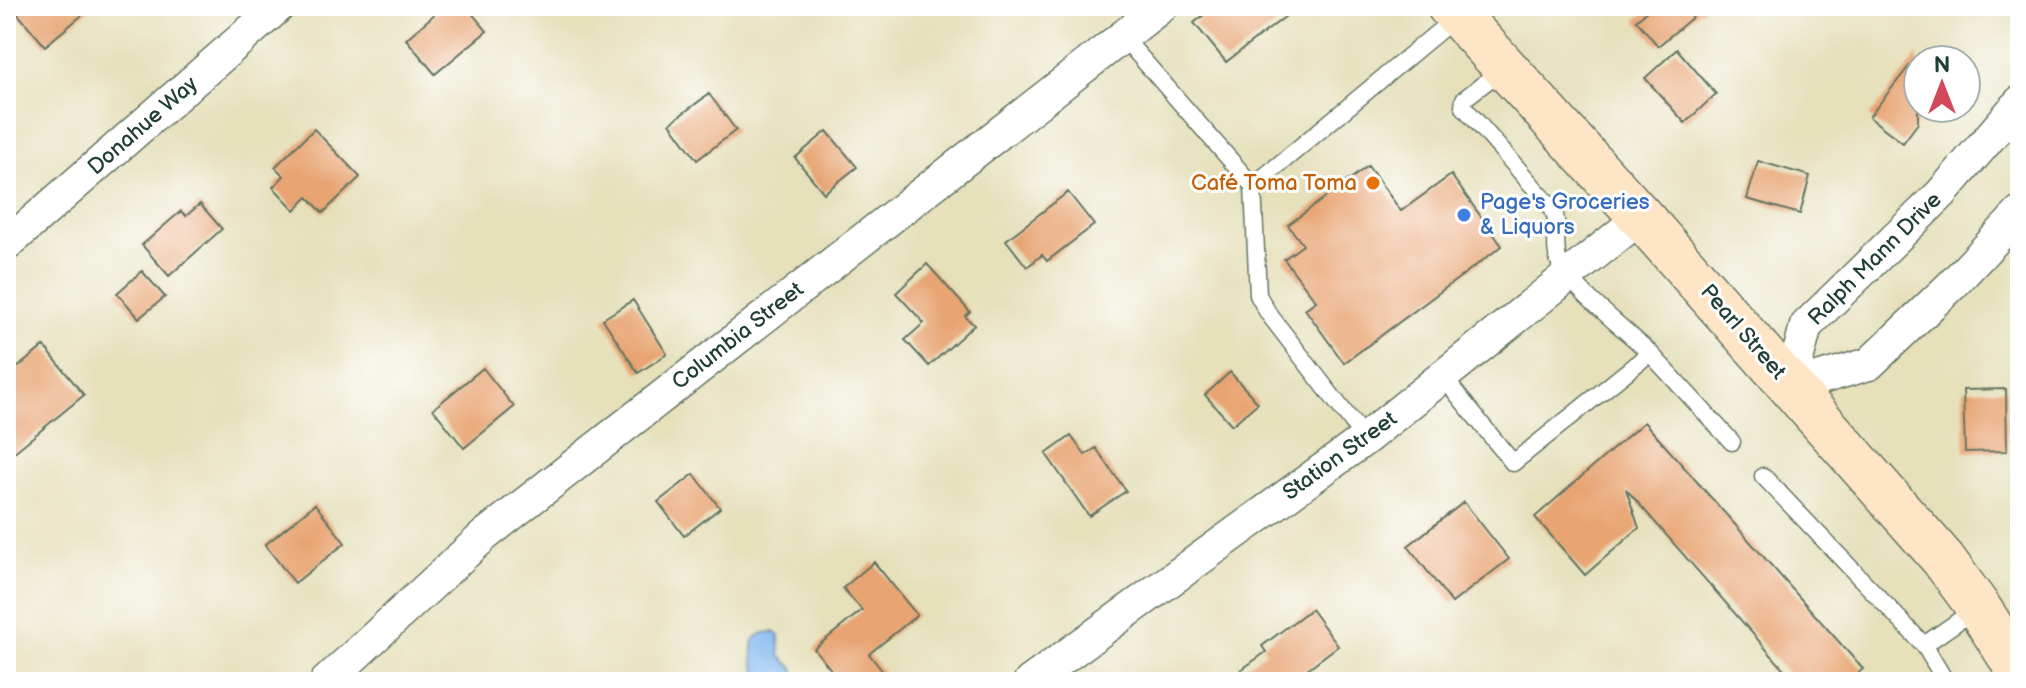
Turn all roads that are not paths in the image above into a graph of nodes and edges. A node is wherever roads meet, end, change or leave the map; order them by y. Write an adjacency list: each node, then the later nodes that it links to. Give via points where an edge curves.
1 (279, 6): 10 (street, Donahue Way)
2 (1162, 6): 4 (street, Columbia Street)
3 (1453, 11): 5 (main road, Pearl Street); 7 (lane)
4 (1123, 37): 7 (lane); 21 (street, Columbia Street, via 485,535)
5 (1505, 67): 9 (main road, Pearl Street); 11 (lane, via 1464,99 1463,106 1552,208 1557,256)
6 (2020, 102): 14 (street, Ralph Mann Drive, via 1941,194 1806,326)
7 (1253, 186): 15 (lane, via 1258,295)
8 (2020, 213): 14 (street, via 1869,364)
9 (1641, 217): 11 (street, Station Street); 14 (main road, Pearl Street)
10 (6, 245)
11 (1569, 277): 12 (lane); 13 (street, Station Street)
12 (1650, 353): 13 (lane, via 1513,463); 16 (lane)
13 (1444, 378): 15 (street, Station Street)
14 (1790, 387): 18 (main road, Pearl Street, via 1943,559)
15 (1365, 439): 22 (street, Station Street)
16 (1732, 442)
17 (1763, 476): 19 (lane)
18 (1978, 607): 19 (lane); 20 (main road, Pearl Street)
19 (1924, 645): 23 (lane)
20 (2020, 672)
21 (326, 682)
22 (1030, 682)
23 (1946, 682)

